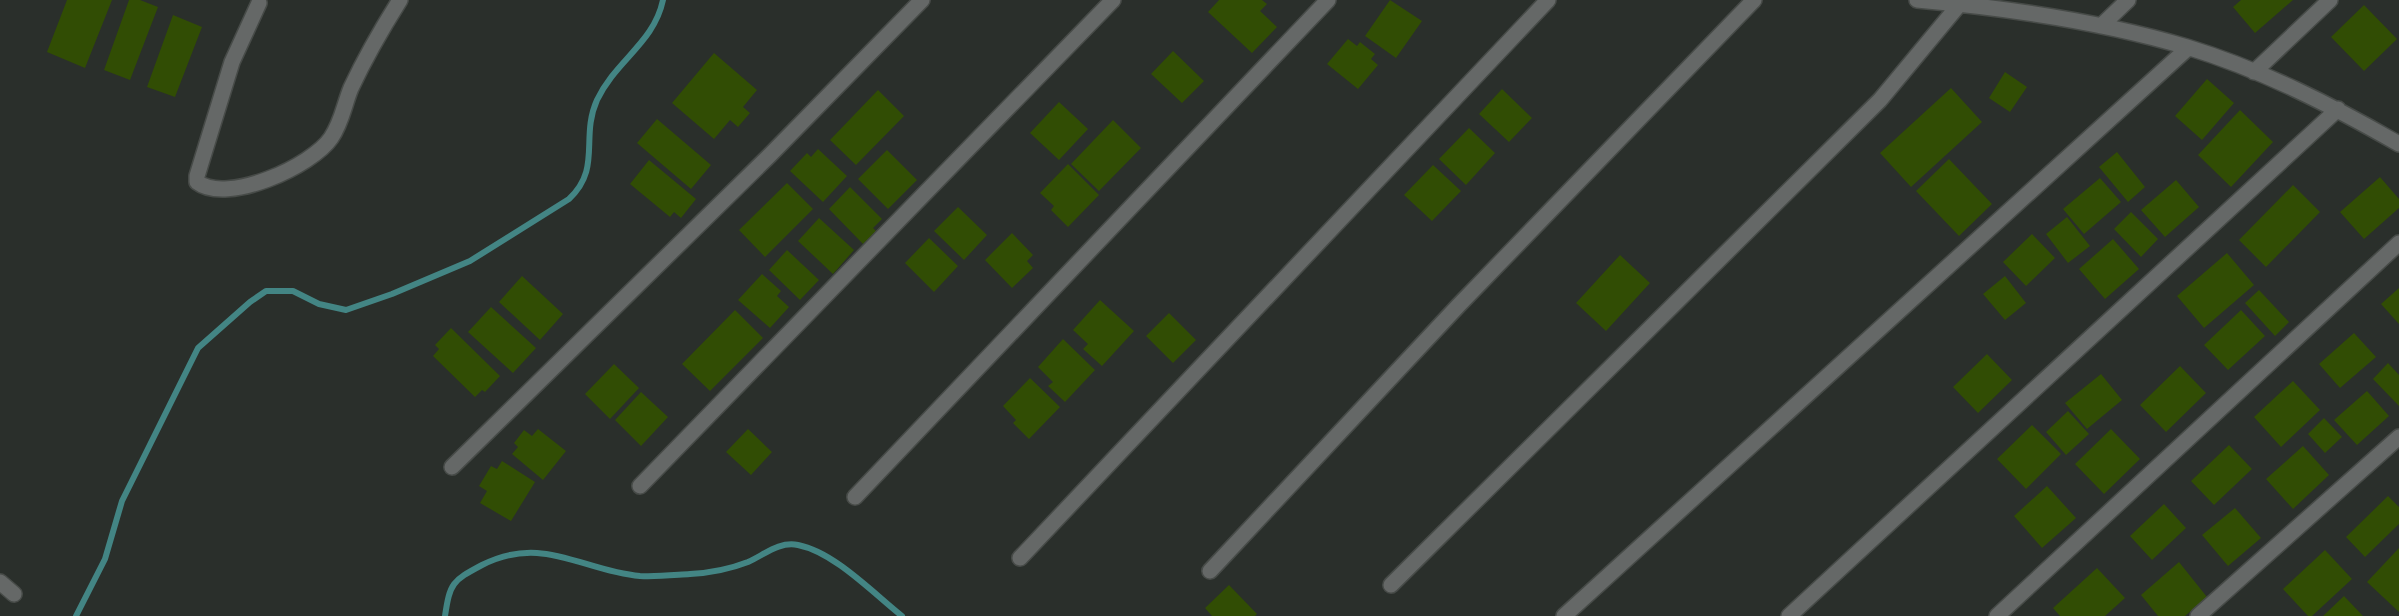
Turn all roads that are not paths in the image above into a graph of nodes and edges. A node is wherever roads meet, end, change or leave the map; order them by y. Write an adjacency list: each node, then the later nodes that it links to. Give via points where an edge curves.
1 (400, 0): 10 (street, via 370,46 330,141 259,184 216,190 203,187 196,182 197,176 231,62)
2 (922, 0): 19 (street, via 770,155)
3 (1113, 0): 20 (street)
4 (1328, 0): 21 (street)
5 (1548, 0): 22 (street)
6 (1754, 0): 23 (street, via 1458,306)
7 (1917, 0): 11 (street)
8 (2128, 0): 12 (street)
9 (2330, 0): 14 (street)
10 (259, 3)
11 (1961, 3): 12 (street); 25 (street, via 1880,100)
12 (2101, 26): 13 (street)
13 (2188, 48): 14 (street); 27 (street)
14 (2254, 72): 15 (street)
15 (2338, 109): 16 (street); 28 (street)
16 (2396, 137)
17 (2399, 243): 29 (street)
18 (2399, 437): 30 (street)
19 (452, 466)
20 (640, 486)
21 (855, 497)
22 (1020, 558)
23 (1210, 571)
24 (0, 582): 26 (street)
25 (1391, 585)
26 (14, 594)
27 (1564, 616)
28 (1789, 616)
29 (1997, 616)
30 (2198, 616)

